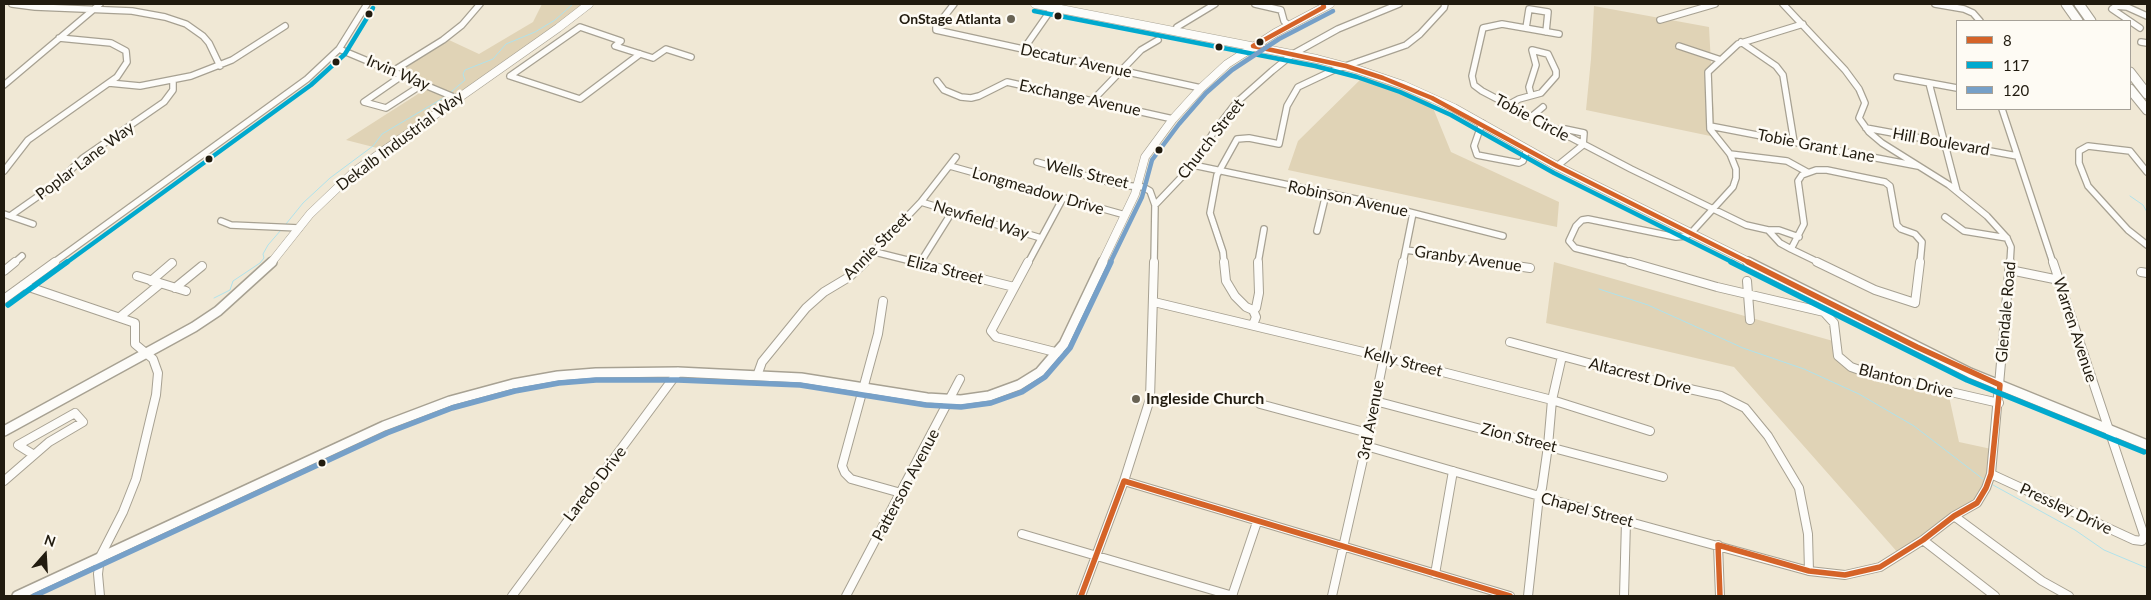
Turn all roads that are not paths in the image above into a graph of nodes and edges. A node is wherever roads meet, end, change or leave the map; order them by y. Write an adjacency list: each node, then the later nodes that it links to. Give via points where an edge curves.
1 (12, 4): 19 (street)
2 (100, 4): 19 (street)
3 (368, 4): 41 (street)
4 (480, 4): 50 (street, via 443,40)
5 (589, 4): 40 (main road, Dekalb Industrial Way)
6 (954, 4): 42 (street, Decatur Avenue, via 935,29)
7 (1035, 4): 18 (main road)
8 (1215, 4): 30 (street)
9 (1255, 4): 28 (street, via 1281,10)
10 (1399, 4): 45 (street, Church Street, via 1348,24)
11 (1445, 4): 49 (street, via 1420,34 1406,45)
12 (1715, 4): 21 (street)
13 (1783, 4): 27 (street)
14 (1935, 4): 22 (street, via 1964,9)
15 (2066, 4): 23 (highway)
16 (2079, 4): 24 (highway)
17 (1326, 5): 28 (main road)
18 (1054, 6): 38 (main road); 42 (street)
19 (93, 9): 35 (street); 48 (street, via 143,12 181,22 203,36)
20 (2147, 16): 25 (street, via 2128,7 2112,9)
21 (1660, 20)
22 (1979, 20)
23 (2077, 20)
24 (2090, 20)
25 (2128, 20)
26 (2131, 22): 32 (street)
27 (1803, 24): 37 (street); 76 (street, via 1859,88 1865,103 1859,118)
28 (1288, 25): 38 (main road)
29 (285, 26): 48 (street)
30 (1177, 27)
31 (1526, 28): 33 (street, Tobie Circle); 33 (street, via 1529,9 1548,12); 68 (street, Tobie Circle, via 1502,24 1484,28 1481,32 1473,82 1482,91)
32 (2140, 28)
33 (1546, 32): 34 (street, Tobie Circle)
34 (1559, 34)
35 (59, 38): 57 (street, via 106,41 122,47 127,54 127,62 122,72); 60 (street)
36 (1158, 40): 51 (street, via 1141,50)
37 (1741, 42): 47 (street); 78 (street, via 1776,66 1783,75)
38 (1253, 46): 45 (main road); 61 (main road, via 1214,74)
39 (1679, 46): 47 (street)
40 (529, 48): 43 (street); 66 (main road, Dekalb Industrial Way)
41 (339, 49): 50 (street, Irvin Way); 133 (street, via 307,79)
42 (1023, 50): 51 (street, Decatur Avenue)
43 (543, 53): 44 (street, via 580,27 622,41 615,46); 44 (street, via 510,76 580,100)
44 (640, 54): 46 (street, via 653,58 666,49)
45 (1294, 54): 49 (main road); 86 (street, Church Street, via 1236,103)
46 (691, 57)
47 (1722, 60): 75 (street, via 1707,75)
48 (220, 66): 55 (street)
49 (1346, 66): 74 (main road, via 1415,90); 91 (street, via 1298,87 1287,106 1279,144 1237,138)
50 (393, 71): 53 (street, Irvin Way)
51 (1120, 71): 61 (street, Decatur Avenue); 67 (street)
52 (2131, 73): 64 (highway)
53 (403, 75): 59 (street, Irvin Way); 59 (street, via 364,102 386,108)
54 (1897, 77): 58 (street)
55 (173, 80): 57 (street, via 140,86); 103 (street, Poplar Lane Way, via 173,90 164,102 87,155 57,183)
56 (937, 81): 67 (street, Exchange Avenue, via 944,90 961,97 979,96 1007,82)
57 (109, 83): 90 (street, via 32,137)
58 (1929, 83): 62 (street); 79 (street)
59 (423, 84): 66 (street, Irvin Way)
60 (4, 86)
61 (1201, 88): 73 (main road)
62 (1956, 88)
63 (2131, 90): 71 (highway)
64 (2147, 94)
65 (1531, 96): 65 (street, via 1540,93 1556,76 1548,54 1532,50 1536,65); 68 (street)
66 (456, 98): 108 (main road, Dekalb Industrial Way, via 355,171)
67 (1092, 102): 73 (street, Exchange Avenue)
68 (1508, 105): 72 (street, Tobie Circle)
69 (1543, 107): 72 (street)
70 (2002, 110): 83 (street, Warren Avenue)
71 (2147, 110)
72 (1531, 117): 77 (street, Tobie Circle)
73 (1173, 119): 94 (main road, via 1148,152)
74 (1482, 123): 81 (main road); 81 (street, via 1474,148 1480,156 1519,163)
75 (1710, 126): 78 (street, Tobie Grant Lane); 82 (street)
76 (1866, 128): 79 (street, Hill Boulevard); 89 (street, Glendale Road, via 1882,142)
77 (1556, 130): 80 (street, Tobie Circle); 80 (street, via 1584,133)
78 (1794, 142): 89 (street, Tobie Grant Lane)
79 (1944, 143): 83 (street, Hill Boulevard); 95 (street)
80 (1583, 144): 88 (street); 100 (street, Tobie Circle)
81 (1527, 149): 88 (main road)
82 (1730, 154): 92 (street, via 1787,161); 100 (street, via 1736,178 1733,187)
83 (2017, 156): 129 (street, Warren Avenue)
84 (956, 157): 87 (street, Annie Street)
85 (1037, 162): 94 (street, Wells Street, via 1119,185)
86 (1193, 165): 91 (street, Robinson Avenue); 99 (street, Church Street)
87 (950, 166): 97 (street, Longmeadow Drive); 98 (street, Annie Street)
88 (1557, 166): 112 (main road)
89 (1923, 167): 95 (street, Glendale Road)
90 (4, 171)
91 (1219, 171): 96 (street, Robinson Avenue); 141 (street, via 1210,213 1223,252 1226,281 1235,296)
92 (1807, 172): 114 (street, via 1798,181 1804,224); 118 (street, via 1827,170 1885,182 1890,186 1897,225 1915,234 1922,242 1915,303 1874,290)
93 (2147, 172): 117 (street, via 2130,151 2088,146 2079,151 2079,163 2088,186)
94 (1138, 186): 99 (street, via 1150,191); 104 (main road)
95 (1957, 191): 116 (street, Glendale Road)
96 (1326, 194): 102 (street, Robinson Avenue); 111 (street)
97 (1063, 198): 104 (street, Longmeadow Drive); 115 (street)
98 (921, 202): 101 (street, Newfield Way); 120 (street, Annie Street)
99 (1155, 206): 140 (street)
100 (1713, 209): 110 (street, Tobie Circle, via 1746,225); 112 (street)
101 (952, 212): 115 (street, Newfield Way); 123 (street)
102 (1413, 213): 113 (street, Robinson Avenue); 119 (street, 3rd Avenue)
103 (7, 215): 107 (street)
104 (1125, 215): 146 (main road)
105 (1945, 217): 116 (street, via 1964,231)
106 (220, 221): 108 (street, via 230,225)
107 (33, 224)
108 (299, 228): 147 (main road, Dekalb Industrial Way, via 250,285 194,327)
109 (1264, 229): 141 (street, via 1258,262 1259,293)
110 (1768, 230): 114 (street, Tobie Circle); 118 (street)
111 (1316, 231)
112 (1691, 233): 137 (street, via 1680,237 1597,220 1581,221 1569,240 1575,248); 153 (main road, via 1926,352)
113 (1503, 236)
114 (1798, 237): 118 (street)
115 (1041, 238): 134 (street)
116 (2008, 238): 126 (street, Glendale Road)
117 (2147, 246)
118 (1791, 249)
119 (1406, 250): 125 (street, Granby Avenue); 149 (street, 3rd Avenue)
120 (875, 252): 123 (street, Eliza Street); 151 (street, Annie Street, via 849,277 806,308 762,362)
121 (22, 256): 127 (street)
122 (172, 263): 130 (street)
123 (919, 264): 134 (street, Eliza Street)
124 (202, 266): 135 (street)
125 (1530, 268)
126 (2010, 270): 129 (street); 153 (street, Glendale Road)
127 (4, 271)
128 (137, 276): 130 (street)
129 (2059, 280): 160 (street, Warren Avenue)
130 (150, 281): 132 (street)
131 (1747, 281): 137 (street)
132 (160, 284): 135 (street); 142 (street)
133 (23, 285): 138 (street); 142 (street)
134 (1014, 287): 146 (street, via 992,332 994,336)
135 (175, 288): 136 (street)
136 (186, 290)
137 (1748, 294): 143 (street); 158 (street, Blanton Drive, via 1828,315 1834,323 1838,356 1844,363 1868,373)
138 (4, 299)
139 (883, 301): 154 (street)
140 (1154, 302): 144 (street, Kelly Street); 172 (street, via 1150,399)
141 (1253, 310): 144 (street, via 1256,317)
142 (121, 316): 147 (street, via 136,323 135,344)
143 (1750, 320)
144 (1253, 326): 149 (street, Kelly Street)
145 (1510, 342): 148 (street, Altacrest Drive)
146 (1058, 353): 155 (main road, via 1040,372 1019,385 989,396)
147 (146, 354): 161 (main road, Dekalb Industrial Way); 184 (street, via 153,359 158,373 140,466 131,494)
148 (1562, 356): 156 (street); 185 (street, Altacrest Drive, via 1721,396 1745,408 1785,462 1799,488 1808,534)
149 (1384, 357): 156 (street, Kelly Street); 157 (street, 3rd Avenue)
150 (678, 372): 151 (main road); 184 (main road, via 558,376 450,401 384,426); 189 (street, Laredo Drive)
151 (757, 376): 154 (main road, via 801,378)
152 (960, 379): 155 (street, Patterson Avenue)
153 (2000, 385): 158 (street, Glendale Road); 160 (main road)
154 (864, 387): 155 (main road); 173 (street, via 842,466 851,479)
155 (951, 400): 173 (street, Patterson Avenue)
156 (1552, 400): 162 (street, Kelly Street); 166 (street)
157 (1375, 402): 163 (street, 3rd Avenue); 166 (street, Zion Street)
158 (1999, 403): 169 (street, Glendale Road)
159 (1260, 404): 163 (street)
160 (2108, 429): 164 (main road); 180 (street, Warren Avenue, via 2144,535)
161 (4, 431)
162 (1650, 431)
163 (1368, 433): 165 (street, 3rd Avenue)
164 (2147, 445)
165 (1366, 446): 168 (street, Chapel Street); 182 (street, 3rd Avenue)
166 (1548, 446): 170 (street, Zion Street); 174 (street)
167 (34, 455): 167 (street, via 49,442 83,422 75,413 18,445); 171 (street)
168 (1453, 471): 174 (street, Chapel Street); 186 (street)
169 (1991, 474): 175 (street, Glendale Road, via 1976,503); 180 (street, Pressley Drive)
170 (1663, 477)
171 (4, 481)
172 (1124, 482): 177 (street); 183 (street)
173 (901, 494): 190 (street, Patterson Avenue)
174 (1539, 496): 176 (street, Chapel Street); 195 (street)
175 (1954, 516): 179 (street, Glendale Road); 199 (street, via 2042,581)
176 (1626, 520): 181 (street, Chapel Street); 196 (street)
177 (1257, 522): 182 (street); 192 (street)
178 (1022, 534): 183 (street)
179 (1923, 540): 185 (street, Glendale Road, via 1880,567 1846,575); 198 (street)
180 (2142, 541)
181 (1718, 545): 185 (street, Chapel Street); 197 (street)
182 (1344, 547): 186 (street); 193 (street, 3rd Avenue)
183 (1097, 555): 191 (street); 192 (street)
184 (100, 557): 187 (main road); 188 (street)
185 (1809, 571)
186 (1435, 574): 194 (street)
187 (17, 596)
188 (100, 596)
189 (512, 596)
190 (846, 596)
191 (1081, 596)
192 (1233, 596)
193 (1332, 596)
194 (1510, 596)
195 (1528, 596)
196 (1624, 596)
197 (1720, 596)
198 (1995, 596)
199 (2069, 596)

